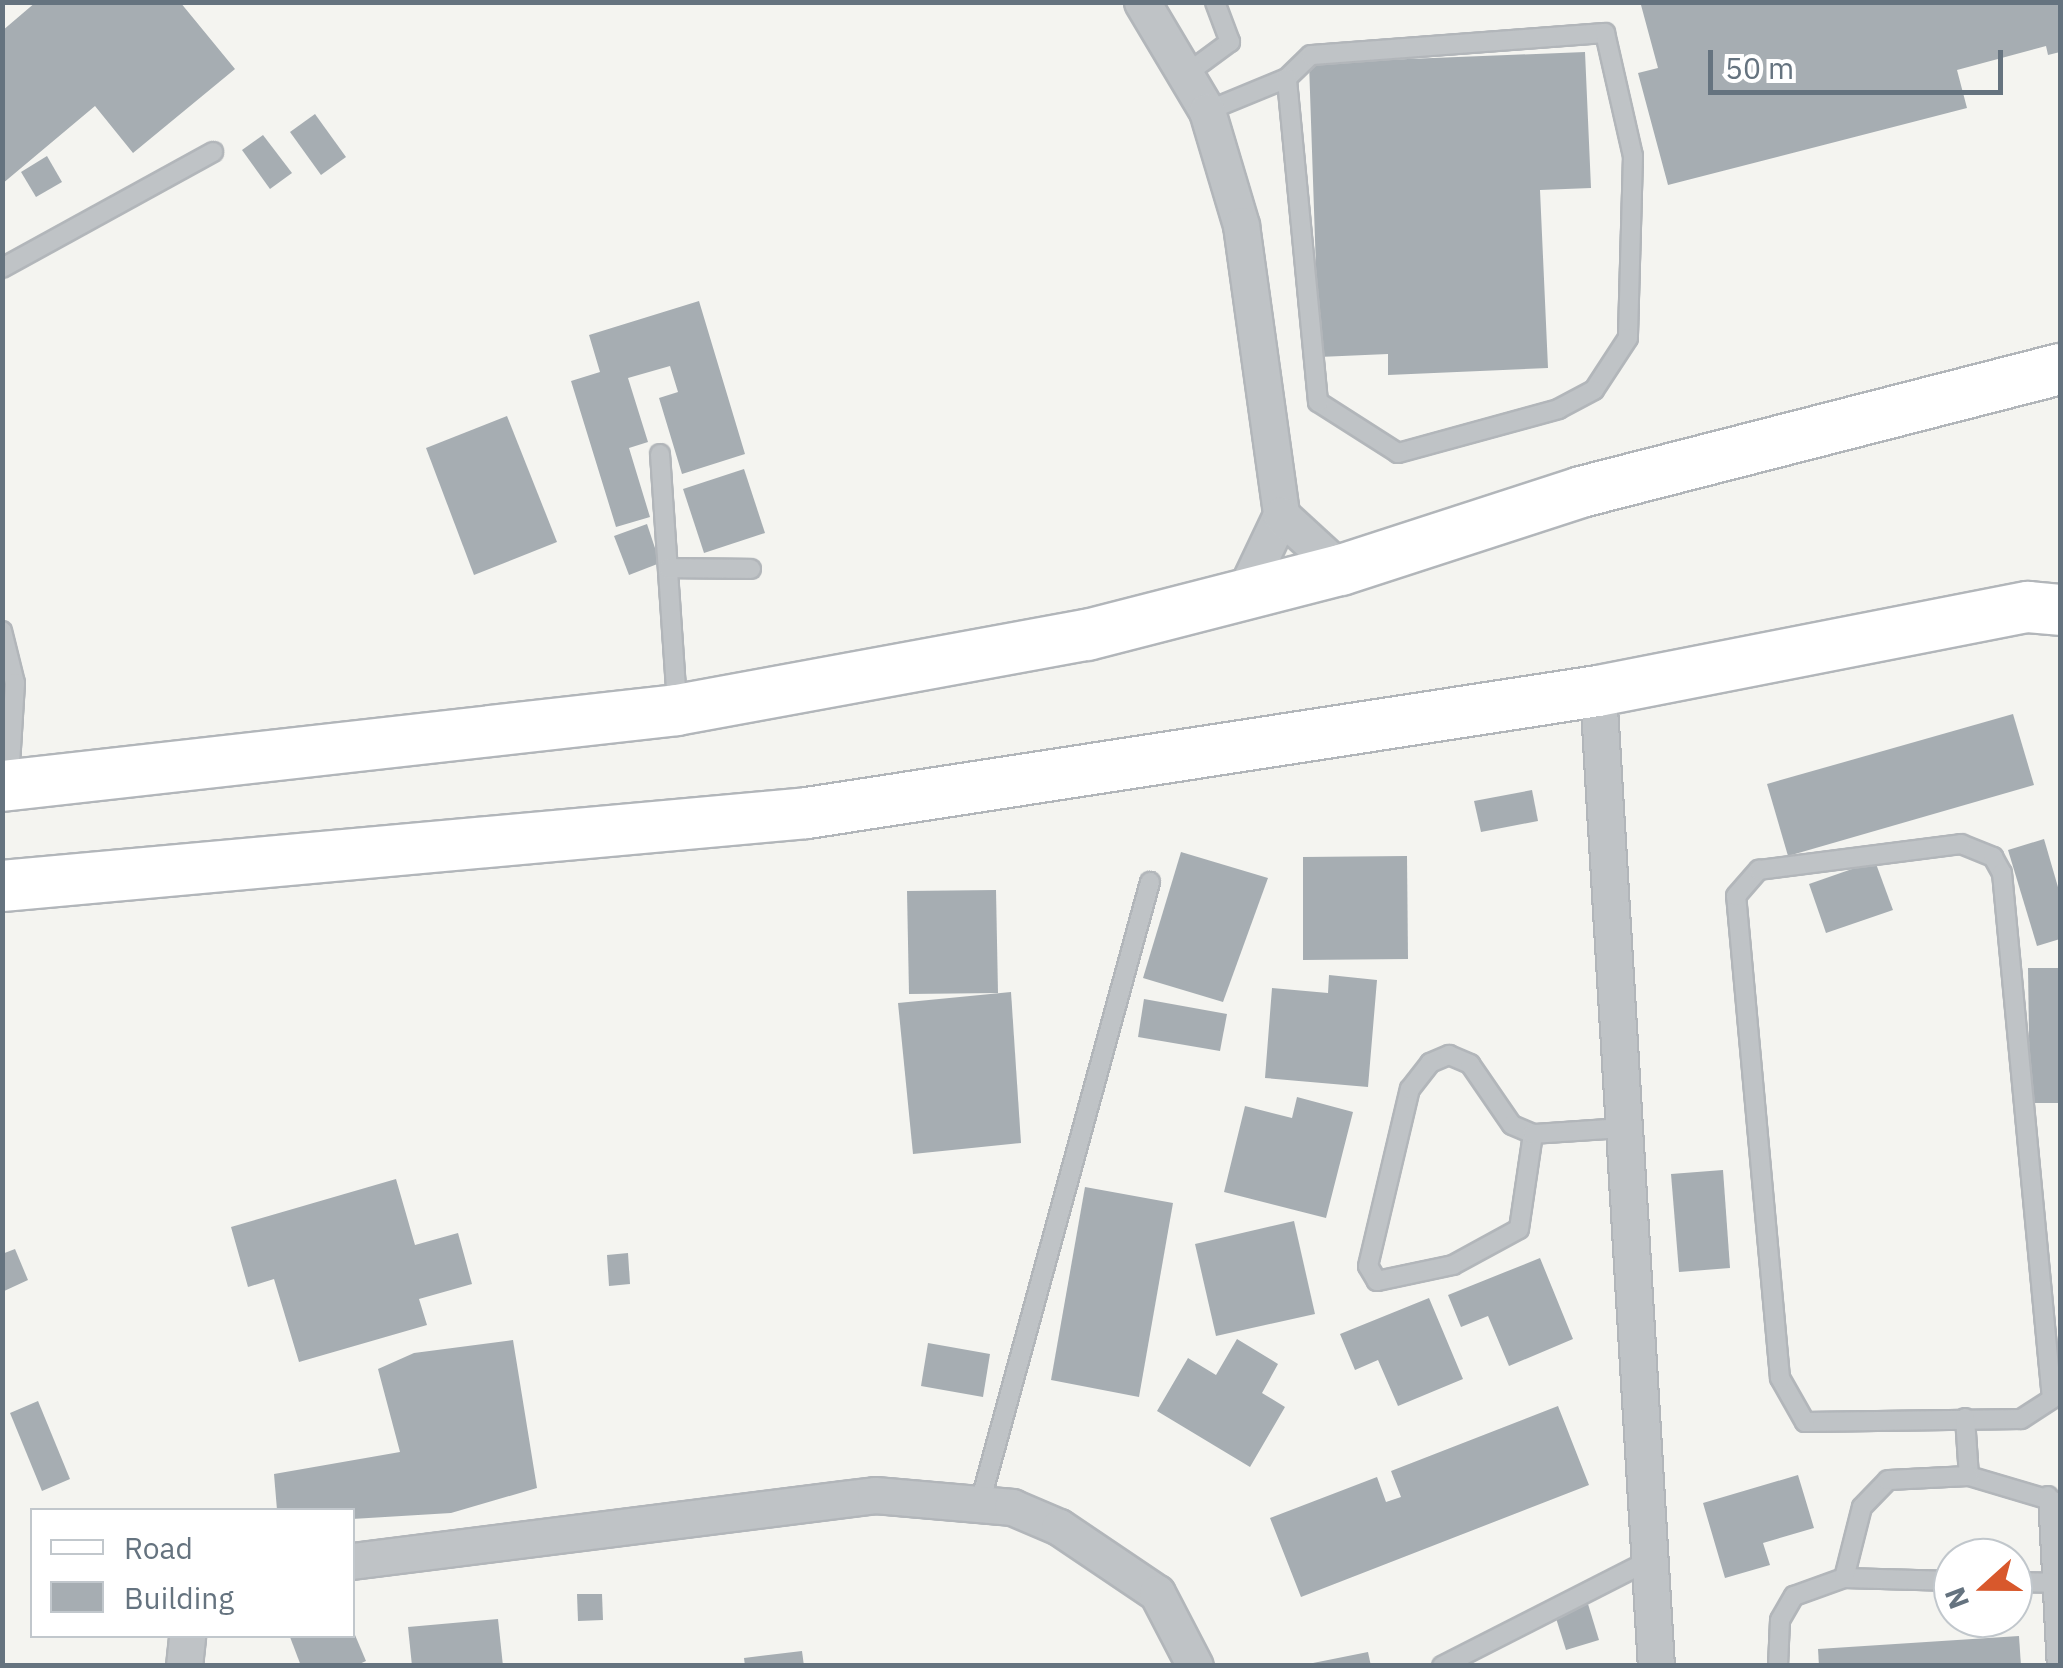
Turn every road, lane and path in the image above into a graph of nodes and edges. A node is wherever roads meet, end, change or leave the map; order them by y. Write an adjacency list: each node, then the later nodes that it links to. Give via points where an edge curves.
1 (1142, 2): 3 (street)
2 (1214, 2): 3 (lane, via 1230,42)
3 (1185, 74): 5 (street)
4 (1287, 78): 4 (lane, via 1311,55 1360,47 1605,33 1633,156 1628,338 1594,390 1558,409 1398,453 1318,402); 5 (lane)
5 (1207, 111): 10 (street, via 1240,225)
6 (213, 152): 7 (lane)
7 (2, 268)
8 (2060, 369): 13 (street, via 1581,492)
9 (660, 454): 11 (lane)
10 (1281, 515): 13 (street); 14 (street)
11 (668, 568): 12 (lane); 18 (lane)
12 (751, 569)
13 (1340, 570): 14 (street)
14 (1242, 597): 18 (street)
15 (2060, 610): 17 (street, via 2028,607)
16 (2, 631): 19 (lane, via 14,683)
17 (1598, 691): 21 (street, via 807,814); 22 (street)
18 (677, 710): 19 (street)
19 (5, 786)
20 (1150, 882): 27 (lane)
21 (2, 886)
22 (1621, 1128): 23 (lane); 29 (street)
23 (1533, 1134): 23 (lane, via 1512,1125 1470,1064 1449,1054 1430,1063 1410,1089 1368,1266 1377,1281 1454,1265 1519,1228)
24 (1965, 1418): 24 (lane, via 1828,1427 1787,1404 1734,922 1736,896 1759,870 1962,844 1993,857 2002,873 2052,1400 2021,1419); 25 (lane)
25 (1969, 1476): 26 (lane); 30 (lane, via 1888,1480 1854,1525)
26 (2054, 1500): 33 (lane)
27 (980, 1503): 28 (street, via 875,1495); 36 (street, via 1059,1527 1157,1593)
28 (355, 1561)
29 (1648, 1561): 37 (lane); 38 (street)
30 (1844, 1578): 31 (lane); 39 (lane, via 1794,1596 1780,1620)
31 (1933, 1580)
32 (2033, 1583): 33 (lane)
33 (2052, 1583): 40 (lane)
34 (187, 1638): 35 (street)
35 (184, 1666)
36 (1195, 1666)
37 (1442, 1666)
38 (1656, 1666)
39 (1778, 1666)
40 (2058, 1666)

